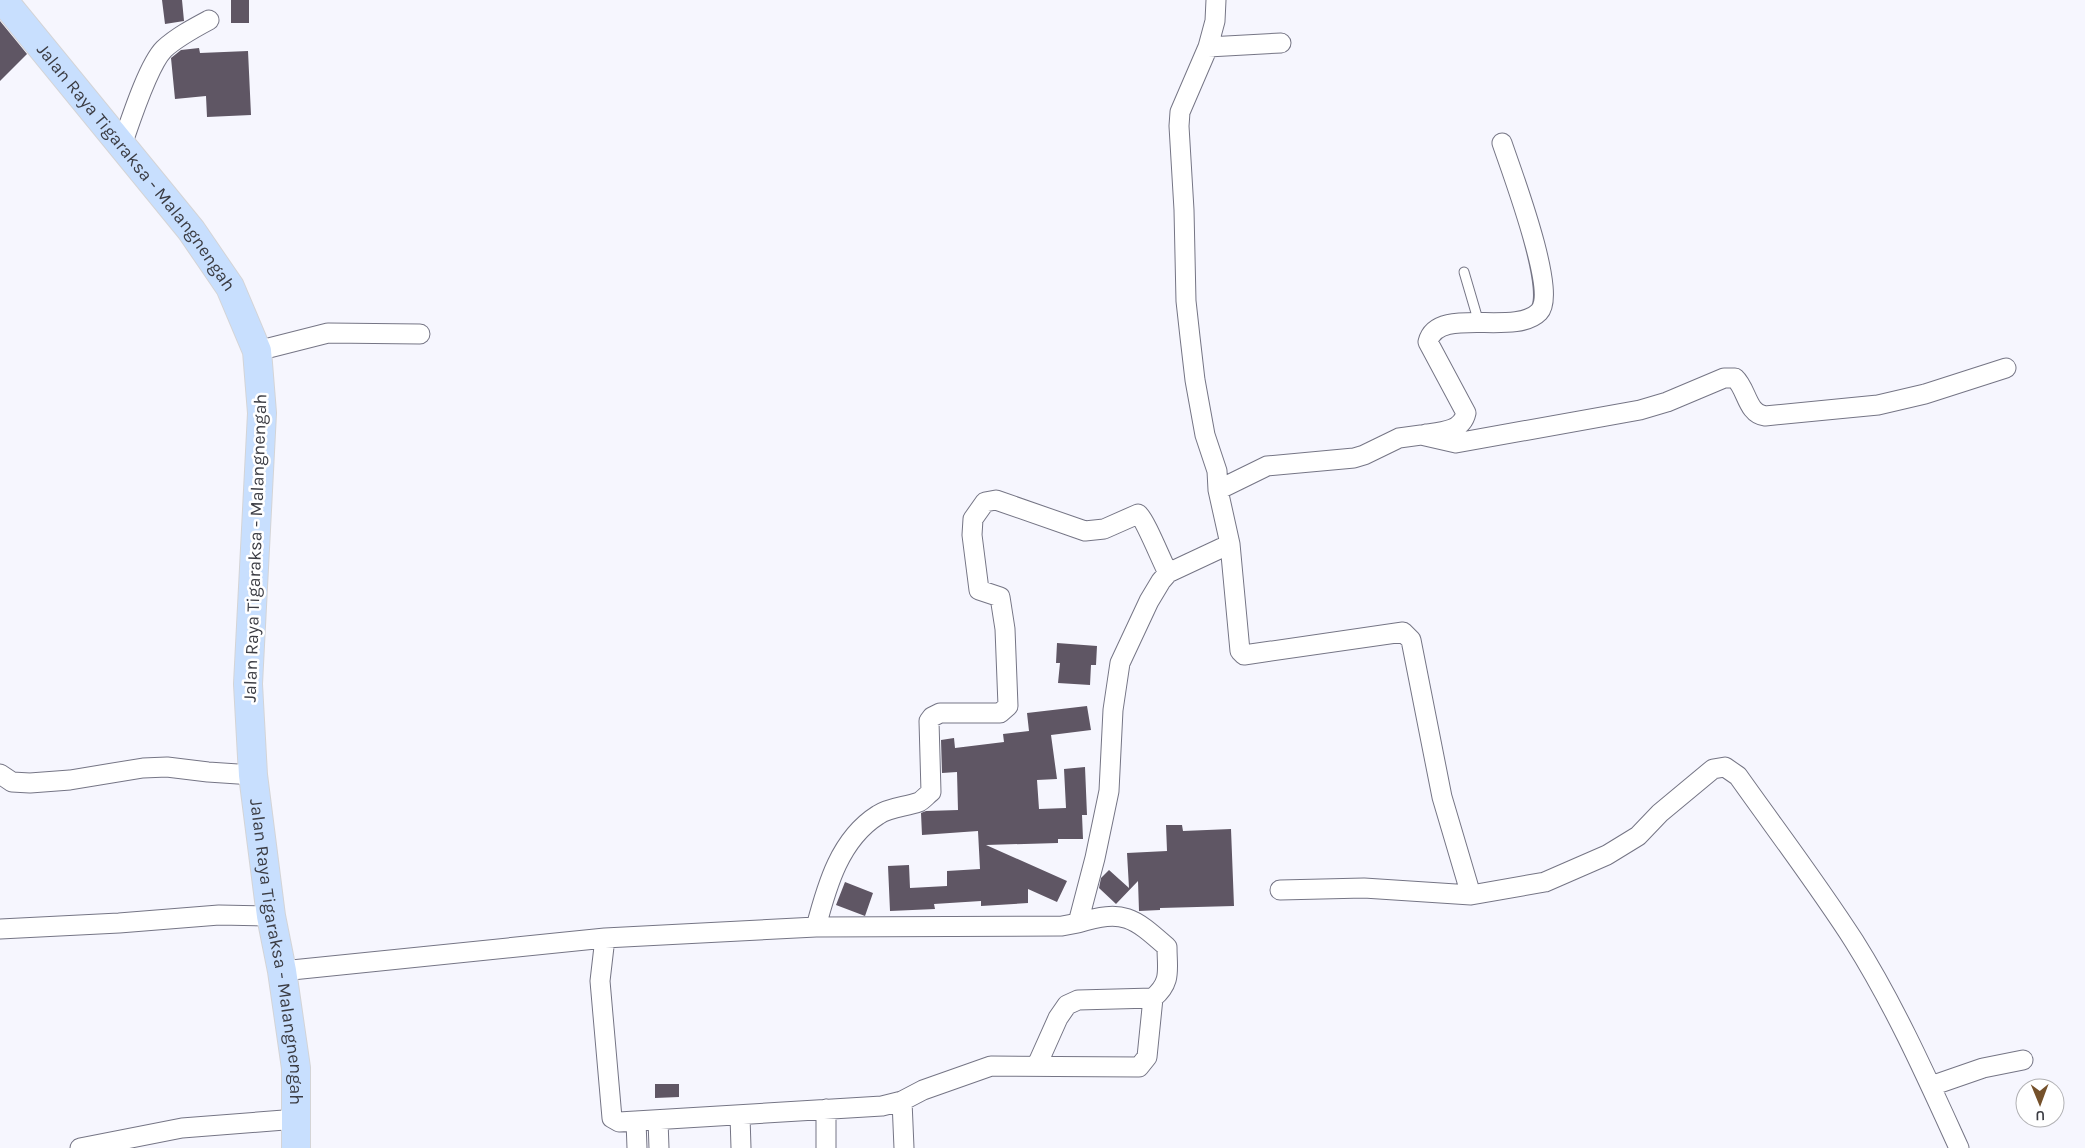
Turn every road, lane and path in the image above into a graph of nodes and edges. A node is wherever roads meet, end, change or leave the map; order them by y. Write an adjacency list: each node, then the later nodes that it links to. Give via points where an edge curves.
1 (3, 0): 7 (main road, Jalan Raya Tigaraksa - Malangnengah)
2 (1216, 0): 5 (street, via 1215,21)
3 (209, 20): 7 (street, via 162,50 141,92)
4 (1281, 43): 5 (street)
5 (1208, 47): 14 (street, via 1180,112 1179,126 1186,301 1205,434 1217,470)
6 (1502, 143): 9 (street, via 1531,227 1545,292 1544,304 1539,312 1527,318)
7 (122, 145): 11 (main road, Jalan Raya Tigaraksa - Malangnengah, via 192,230 230,287)
8 (1464, 272): 9 (lane)
9 (1479, 323): 13 (street, via 1446,325 1429,336 1428,342 1466,413 1464,421 1446,431)
10 (420, 334): 11 (street, via 328,333)
11 (257, 351): 18 (main road, Jalan Raya Tigaraksa - Malangnengah, via 262,413 248,684)
12 (2006, 368): 13 (street, via 1878,405 1759,415 1739,382 1729,378 1640,410 1456,443)
13 (1421, 435): 14 (street, via 1399,438 1354,458 1267,466)
14 (1218, 490): 15 (street)
15 (1230, 544): 16 (street); 20 (street, via 1240,651 1244,656 1403,632 1408,635 1442,797)
16 (1168, 573): 22 (street, via 1149,601 1120,663 1113,710 1109,791); 23 (street, via 1144,520 1138,514 1104,529 1085,531 996,500 985,502 973,519 972,535 979,590 1000,597 1005,629 1008,706 1000,713 940,713 932,717 929,721 931,792 920,801 880,813 861,828 841,856 826,888)
17 (0, 774): 18 (street, via 12,782 30,783 142,768)
18 (253, 774): 21 (main road, Jalan Raya Tigaraksa - Malangnengah)
19 (1280, 890): 20 (street, via 1364,888)
20 (1471, 895): 30 (street, via 1545,882 1607,855 1638,836 1713,769 1725,767 1738,776 1854,942)
21 (271, 916): 24 (street, via 219,915); 26 (main road, Jalan Raya Tigaraksa - Malangnengah)
22 (1078, 923): 23 (street, via 1062,926); 27 (street, via 1110,915 1130,919 1167,947 1167,982)
23 (816, 927): 25 (street)
24 (0, 929)
25 (605, 938): 26 (street); 36 (street, via 600,981 612,1118 619,1122)
26 (282, 971): 34 (main road, Jalan Raya Tigaraksa - Malangnengah, via 296,1068)
27 (1153, 998): 29 (street, via 1078,1000 1067,1005); 29 (street, via 1147,1057 1139,1067)
28 (2023, 1060): 30 (street, via 1983,1068)
29 (1037, 1065): 31 (street, via 991,1066 922,1090)
30 (1931, 1086): 44 (street)
31 (902, 1101): 32 (street, via 882,1106); 43 (street)
32 (826, 1108): 33 (street); 42 (street)
33 (740, 1116): 35 (street); 41 (street)
34 (297, 1119): 37 (street, via 182,1128); 38 (main road, Jalan Raya Tigaraksa - Malangnengah)
35 (658, 1120): 36 (street); 40 (street)
36 (636, 1121): 39 (street)
37 (80, 1148)
38 (296, 1148)
39 (637, 1148)
40 (659, 1148)
41 (741, 1148)
42 (826, 1148)
43 (904, 1148)
44 (1959, 1148)

